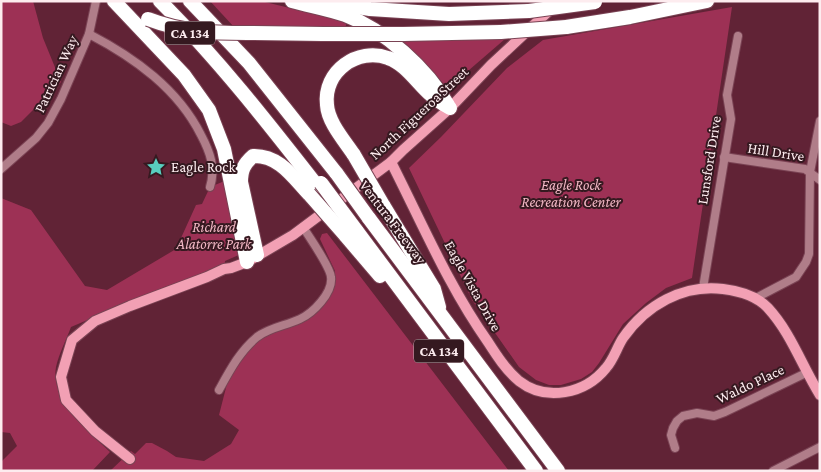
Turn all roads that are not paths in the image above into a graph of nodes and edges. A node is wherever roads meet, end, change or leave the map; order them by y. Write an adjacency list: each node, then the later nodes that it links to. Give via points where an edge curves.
1 (115, 1): 7 (highway, bridge, via 148,18 183,30 323,34 501,32 566,27); 23 (highway, via 184,75 209,110 224,149)
2 (160, 1): 19 (highway, Ventura Freeway / CA 134, via 220,64)
3 (190, 1): 19 (highway, Ventura Freeway / CA 134, via 249,63)
4 (292, 1): 12 (highway, via 346,16 368,26 391,42 437,87)
5 (321, 1): 8 (highway, bridge, via 370,9 448,14 529,11)
6 (559, 1): 12 (street, North Figueroa Street)
7 (707, 1)
8 (597, 2)
9 (96, 4): 10 (street, Patrician Way)
10 (90, 34): 16 (street, Patrician Way, via 48,123); 20 (street, via 152,75 183,105 195,122 211,159)
11 (738, 36): 14 (street, Lunsford Drive, via 728,95 732,115)
12 (450, 108): 15 (street, North Figueroa Street); 26 (highway, bridge, via 432,96 401,64 376,55 352,59 343,65 336,74 326,106 434,289)
13 (820, 121): 17 (street)
14 (724, 157): 17 (street, Hill Drive); 24 (street, Lunsford Drive)
15 (391, 162): 21 (street, North Figueroa Street); 24 (street, Eagle Vista Drive, via 471,318 506,369 520,382 533,388 563,393 590,384 607,368 633,325 656,305 672,296)
16 (1, 169)
17 (810, 172): 18 (street, Hill Drive); 25 (street, via 809,254 806,262 796,277)
18 (820, 180)
19 (323, 183): 22 (highway, bridge); 22 (highway, Ventura Freeway / CA 134, bridge); 23 (highway, via 282,166 272,158 253,156 247,161 241,182)
20 (210, 187)
21 (303, 227): 23 (street, North Figueroa Street); 28 (street, via 328,270 331,278 328,291 301,319 258,336 234,362)
22 (356, 227): 26 (highway, Ventura Freeway / CA 134); 33 (highway, CA 134, via 402,301); 34 (highway); 35 (highway)
23 (252, 258): 32 (street, North Figueroa Street, via 95,321 72,340 62,377 66,400 95,431)
24 (703, 288): 25 (street, Eagle Vista Drive, via 731,290)
25 (756, 298): 27 (street, Eagle Vista Drive, via 785,330)
26 (440, 313): 36 (highway, Ventura Freeway / CA 134)
27 (806, 373): 29 (street, Eagle Vista Drive); 31 (street, Waldo Place, via 714,416 683,416 671,435)
28 (219, 390)
29 (820, 395)
30 (820, 447): 37 (street)
31 (675, 448)
32 (130, 459)
33 (528, 471)
34 (536, 471)
35 (548, 471)
36 (558, 471)
37 (773, 471)

